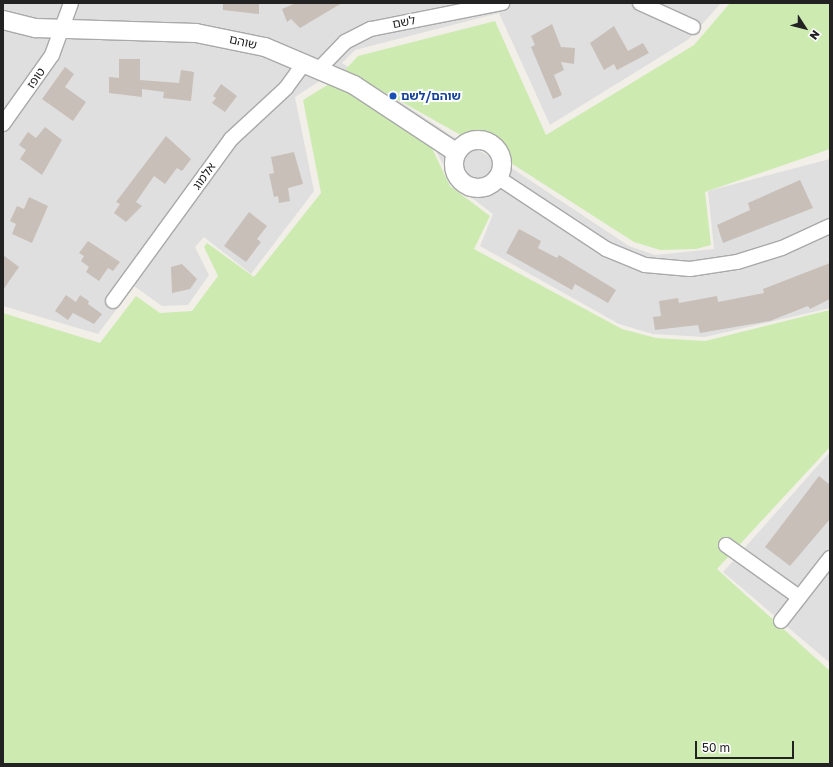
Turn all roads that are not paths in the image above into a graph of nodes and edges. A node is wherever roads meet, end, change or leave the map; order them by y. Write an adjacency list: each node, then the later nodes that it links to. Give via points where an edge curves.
1 (71, 3): 5 (street, טופז)
2 (502, 3): 7 (street, לשם, via 371,29 345,42)
3 (640, 3): 6 (street)
4 (3, 20): 5 (street, שוהם, via 36,28)
5 (62, 28): 7 (street, שוהם, via 196,33 265,47); 8 (street, טופז, via 52,55)
6 (693, 28)
7 (312, 65): 9 (street, שוהם, via 380,100); 12 (street, אלמוג, via 231,139)
8 (3, 124)
9 (457, 153): 10 (street, via 456,173 466,184 481,187); 10 (street, via 471,141 493,146 501,159)
10 (497, 177): 11 (street, via 606,249 645,265 690,269 737,262 782,248)
11 (830, 226)
12 (113, 301)
13 (726, 545): 15 (street)
14 (830, 558): 15 (street)
15 (799, 597): 16 (street)
16 (781, 622)

